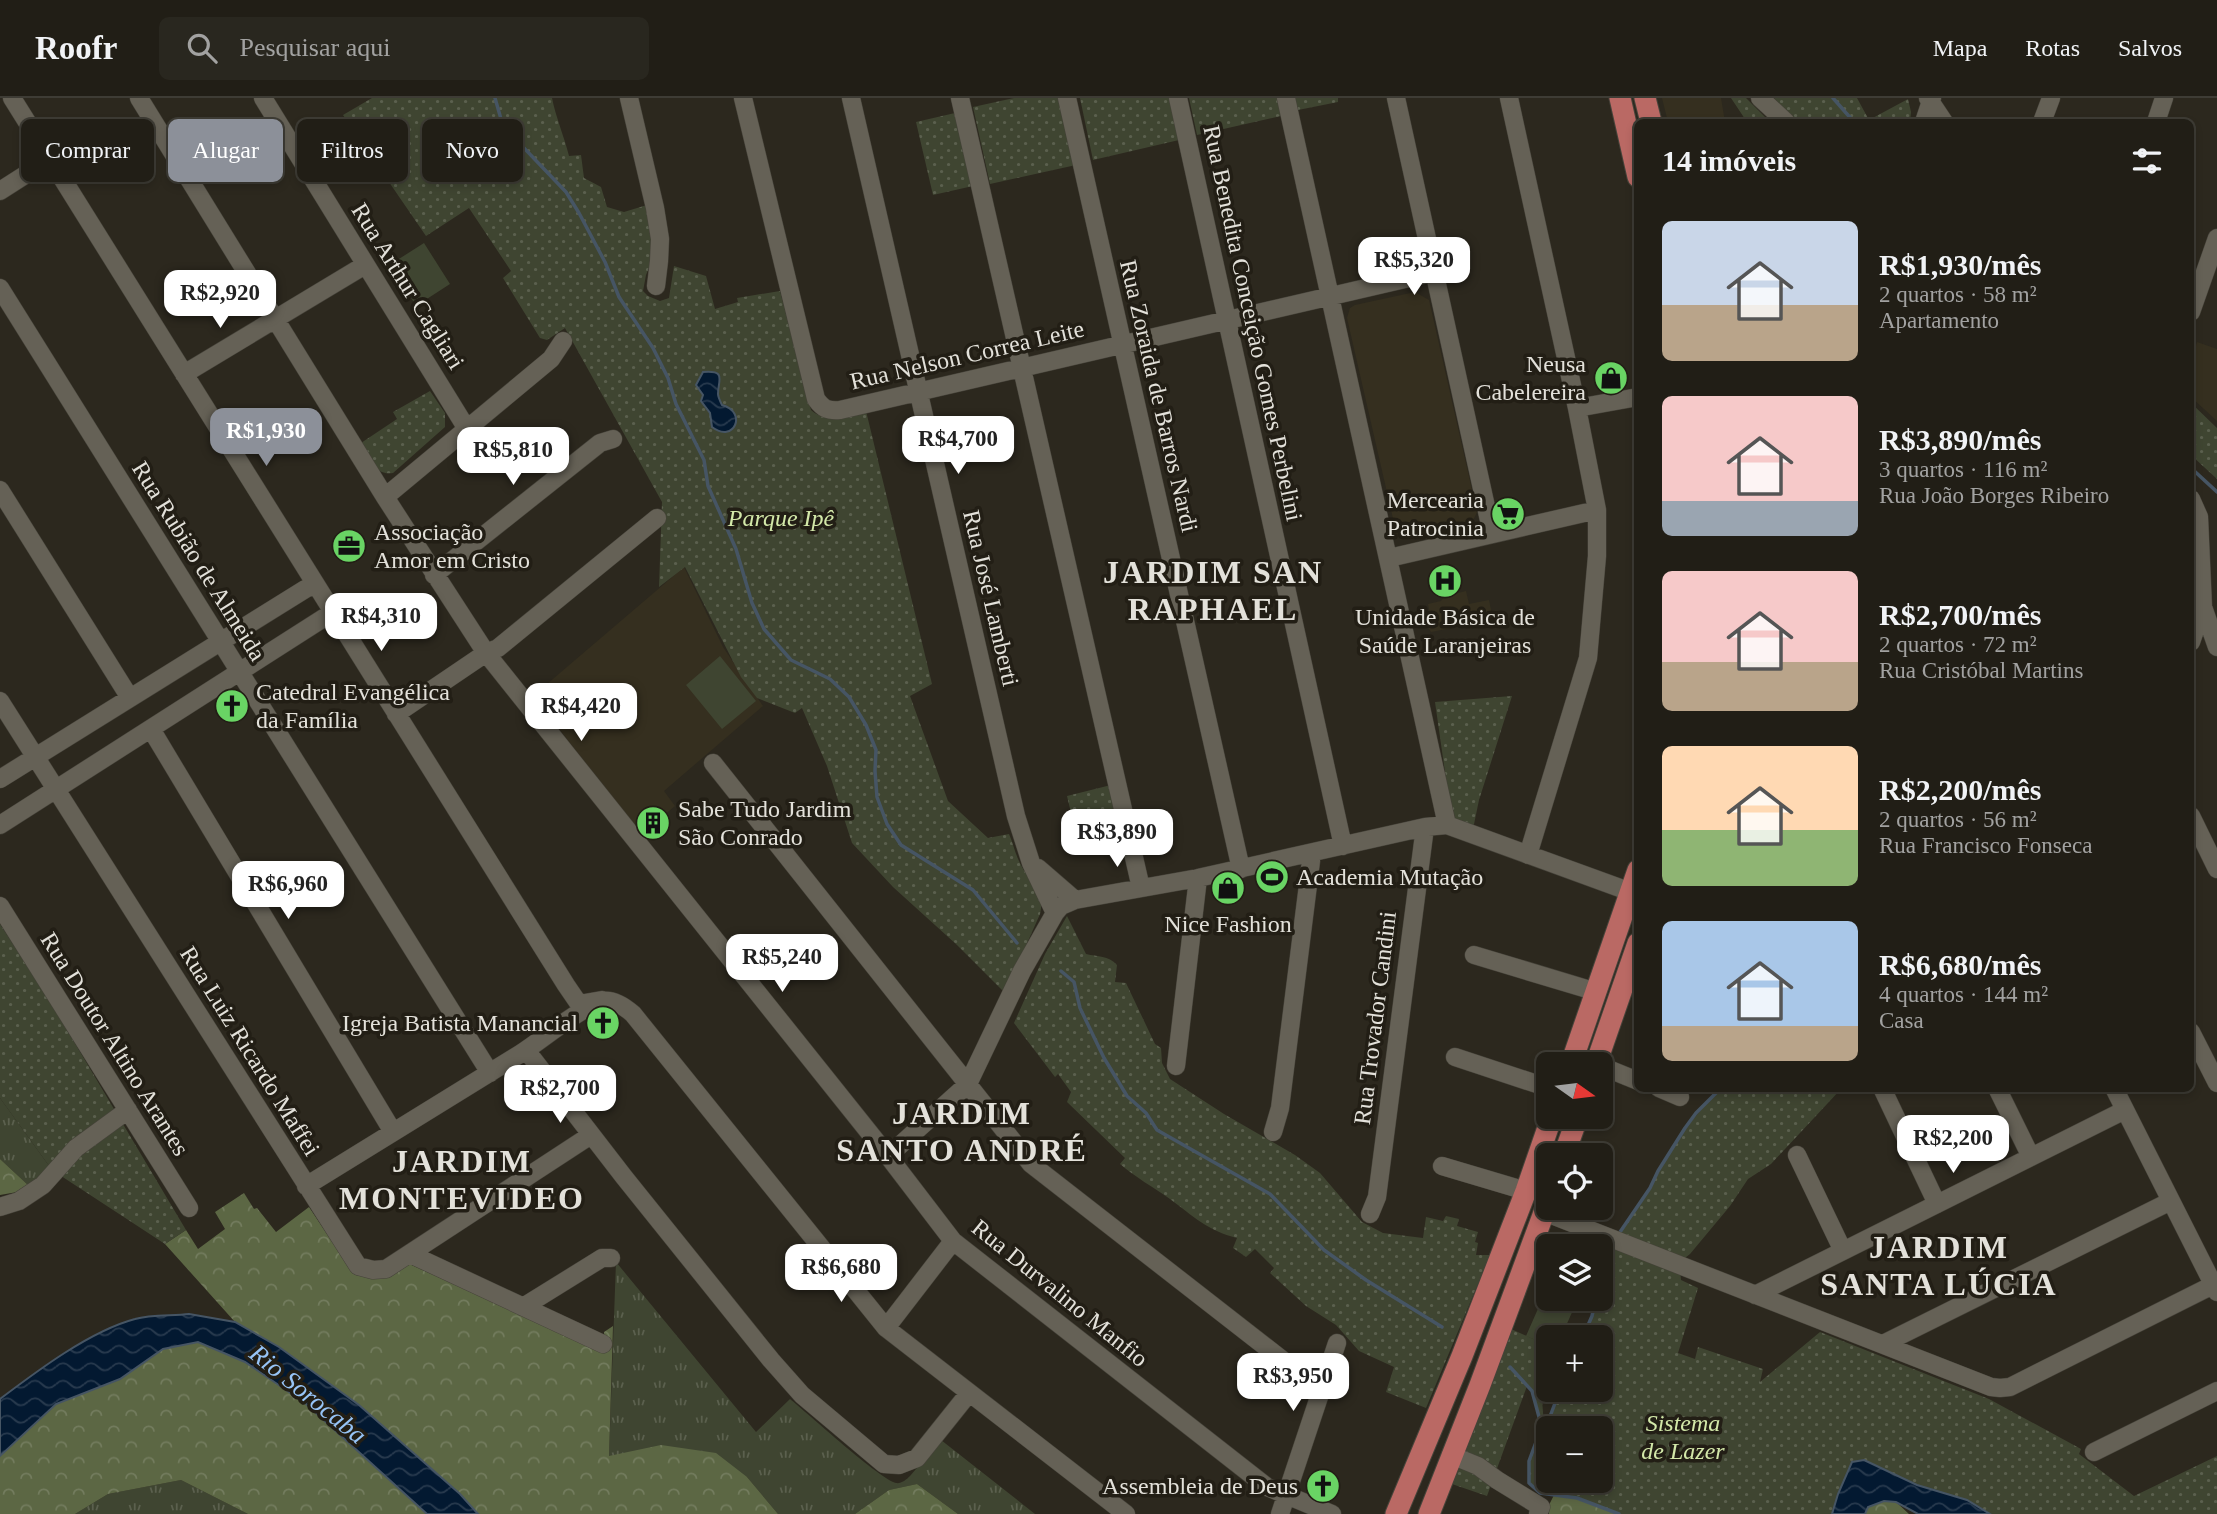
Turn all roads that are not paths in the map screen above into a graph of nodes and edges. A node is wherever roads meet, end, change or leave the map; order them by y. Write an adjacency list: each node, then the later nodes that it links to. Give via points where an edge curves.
1 (12, 98): 19 (street)
2 (139, 98): 37 (street, Rua Durvalino Manfio)
3 (629, 98): 33 (street, via 660,239)
4 (743, 98): 43 (street, Rua Nelson Correa Leite, via 816,399 829,411)
5 (851, 98): 43 (street, Rua José Lamberti)
6 (960, 98): 41 (street)
7 (1067, 98): 40 (street, Rua Zoraida de Barros Nardi)
8 (1178, 98): 38 (street, Rua Benedita Conceição Gomes Perbelini)
9 (1286, 98): 35 (street)
10 (1396, 98): 32 (street)
11 (1509, 98): 45 (street)
12 (1620, 98): 26 (main road)
13 (1645, 98): 20 (main road)
14 (1760, 98): 21 (street)
15 (2051, 98): 24 (street)
16 (2164, 98): 25 (street)
17 (268, 100): 31 (street, Rua Arthur Cagliari)
18 (1930, 100): 22 (street); 23 (street)
19 (25, 119)
20 (1650, 119)
21 (1783, 119)
22 (1925, 119)
23 (1942, 119)
24 (2043, 119)
25 (2157, 119)
26 (1634, 159)
27 (21, 178): 29 (street)
28 (64, 182): 42 (street)
29 (0, 191)
30 (2217, 238): 36 (street)
31 (365, 265): 37 (street); 46 (street, Rua Arthur Cagliari)
32 (1435, 272): 35 (street, Rua Nelson Correa Leite); 53 (street)
33 (656, 286)
34 (0, 288): 61 (street, Rua Rubião de Almeida)
35 (1331, 296): 38 (street, Rua Nelson Correa Leite); 55 (street)
36 (2194, 303)
37 (276, 319): 42 (street); 49 (street, Rua Durvalino Manfio)
38 (1228, 319): 40 (street, Rua Nelson Correa Leite); 77 (street, Rua Benedita Conceição Gomes Perbelini)
39 (563, 341): 46 (street, via 551,359)
40 (1122, 344): 41 (street, Rua Nelson Correa Leite); 81 (street, Rua Zoraida de Barros Nardi)
41 (1023, 367): 43 (street, Rua Nelson Correa Leite); 85 (street)
42 (184, 374): 57 (street)
43 (918, 391): 80 (street, Rua José Lamberti, via 1016,816)
44 (1634, 398): 45 (street)
45 (1577, 408): 51 (street)
46 (467, 429): 49 (street)
47 (613, 439): 56 (street, via 600,443)
48 (0, 490): 65 (street)
49 (385, 497): 56 (street, Rua Durvalino Manfio)
50 (2194, 506): 54 (street, via 2199,517)
51 (1597, 510): 53 (street); 79 (street, via 1588,658)
52 (657, 517): 63 (street, via 498,648)
53 (1492, 534): 55 (street)
54 (2196, 541): 58 (street)
55 (1389, 558): 75 (street)
56 (434, 575): 63 (street, Rua Durvalino Manfio)
57 (315, 583): 59 (street); 61 (street)
58 (2203, 603): 60 (street); 62 (street)
59 (333, 612): 64 (street); 67 (street)
60 (2194, 632)
61 (221, 642): 64 (street, Rua Rubião de Almeida); 65 (street)
62 (2217, 647)
63 (486, 653): 67 (street); 121 (street, Rua Durvalino Manfio)
64 (239, 672): 68 (street); 104 (street, Rua Rubião de Almeida)
65 (130, 698): 69 (street)
66 (0, 701): 69 (street, Rua Luiz Ricardo Maffei)
67 (396, 714): 92 (street)
68 (150, 729): 72 (street); 117 (street)
69 (35, 757): 71 (street); 72 (street, Rua Luiz Ricardo Maffei)
70 (713, 762): 107 (street)
71 (0, 779)
72 (55, 790): 74 (street); 124 (street, Rua Luiz Ricardo Maffei)
73 (2194, 822): 82 (street)
74 (0, 825)
75 (1447, 825): 76 (street); 79 (street)
76 (1425, 827): 77 (street); 131 (street, Rua Trovador Candini, via 1377,1197)
77 (1343, 846): 78 (street)
78 (1312, 853): 81 (street); 118 (street, via 1280,1108)
79 (1528, 855): 86 (street)
80 (1031, 863): 87 (street); 89 (street, Rua José Lamberti)
81 (1241, 869): 83 (street)
82 (2217, 869)
83 (1198, 878): 85 (street); 102 (street)
84 (1634, 883): 86 (main road)
85 (1141, 888): 87 (street)
86 (1631, 892): 94 (main road)
87 (1075, 900): 89 (street)
88 (0, 905): 114 (street, Rua Doutor Altino Arantes)
89 (1055, 913): 107 (street)
90 (1474, 955): 94 (street)
91 (1634, 967): 93 (main road)
92 (566, 985): 95 (street, via 579,1004); 96 (street, via 572,999)
93 (1631, 985): 100 (main road)
94 (1597, 992): 99 (main road)
95 (602, 1000): 96 (street); 143 (street, via 633,1014)
96 (564, 1024): 98 (street)
97 (2194, 1038): 106 (street)
98 (526, 1050): 104 (street); 119 (street)
99 (1575, 1052)
100 (1601, 1052)
101 (1455, 1057): 108 (street)
102 (1176, 1066)
103 (1614, 1071): 105 (street)
104 (489, 1073): 117 (street)
105 (1634, 1079)
106 (2217, 1083)
107 (968, 1084): 121 (street); 149 (street, via 1031,1164)
108 (1536, 1084)
109 (1668, 1092): 113 (street)
110 (1884, 1092): 127 (street)
111 (1999, 1092): 122 (street)
112 (2116, 1092): 115 (street)
113 (1680, 1097)
114 (128, 1110): 128 (street, via 76,1148 43,1185); 129 (street, Rua Doutor Altino Arantes)
115 (2125, 1110): 122 (street); 126 (street)
116 (1547, 1129): 125 (main road)
117 (393, 1132): 124 (street)
118 (1273, 1132)
119 (591, 1135): 136 (street, Rua Luiz Ricardo Maffei); 151 (street, via 802,1395 884,1464 899,1465 917,1458)
120 (1797, 1155): 135 (street)
121 (888, 1156): 134 (street, Rua Durvalino Manfio)
122 (2031, 1157): 127 (street)
123 (1442, 1166): 125 (street)
124 (306, 1186): 136 (street, Rua Luiz Ricardo Maffei, via 358,1266 386,1269)
125 (1522, 1200): 130 (main road); 159 (main road)
126 (2171, 1201): 139 (street); 144 (street)
127 (1937, 1204): 135 (street)
128 (0, 1207)
129 (189, 1208)
130 (1536, 1208)
131 (1370, 1214)
132 (1541, 1220): 153 (main road)
133 (1573, 1220): 140 (street)
134 (953, 1241): 143 (street); 154 (street, Rua Durvalino Manfio, via 1267,1487)
135 (1843, 1251): 138 (street)
136 (410, 1254): 141 (street)
137 (611, 1258): 141 (street, via 602,1258)
138 (1799, 1275): 140 (street); 142 (street, via 1798,1296)
139 (2216, 1287): 148 (street, via 2010,1387 1991,1387)
140 (1755, 1295): 142 (street)
141 (523, 1307): 146 (street)
142 (1809, 1316): 147 (street)
143 (886, 1328): 151 (street)
144 (1917, 1328): 147 (street); 148 (street)
145 (1337, 1343): 149 (street)
146 (603, 1344)
147 (1883, 1344): 148 (street)
148 (1917, 1357)
149 (1321, 1390): 154 (street)
150 (2217, 1391): 152 (street)
151 (969, 1392): 156 (street)
152 (2094, 1452)
153 (1451, 1455): 155 (street, via 1478,1466); 160 (main road)
154 (1286, 1496): 157 (street); 158 (street, Rua Durvalino Manfio)
155 (1539, 1511)
156 (1126, 1514)
157 (1279, 1514)
158 (1332, 1514)
159 (1396, 1514)
160 (1429, 1514)

